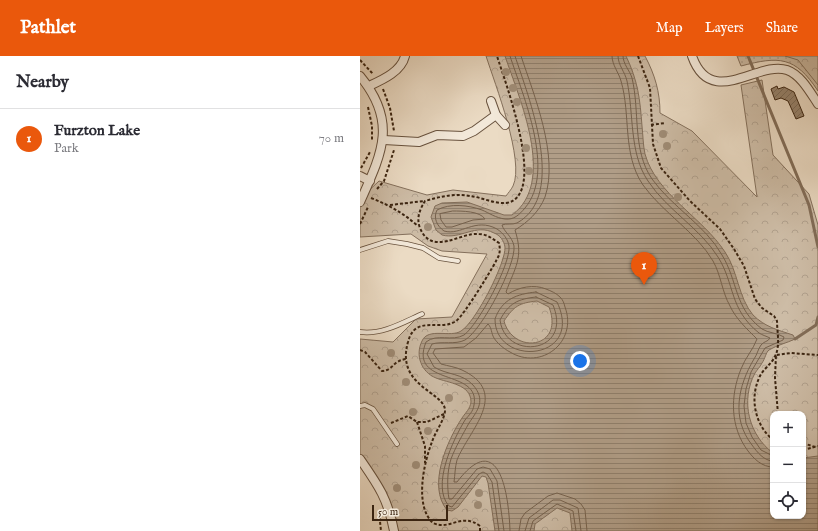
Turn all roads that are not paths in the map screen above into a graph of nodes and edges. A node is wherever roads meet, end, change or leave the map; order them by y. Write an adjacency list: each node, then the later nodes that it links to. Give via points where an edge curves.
1 (405, 56): 4 (street, via 404,61 391,75)
2 (692, 56): 6 (street, via 705,77 719,81 785,69 802,81)
3 (360, 76): 4 (street)
4 (369, 86): 9 (street, via 380,108)
5 (491, 101): 7 (street)
6 (818, 104)
7 (496, 115): 8 (street); 9 (street, via 463,136 437,135 419,142)
8 (505, 125)
9 (384, 140): 11 (street)
10 (360, 176): 11 (street)
11 (370, 181): 12 (street)
12 (361, 199)
13 (360, 250): 14 (lane, via 395,242 423,248 439,258)
14 (458, 261)
15 (422, 314): 16 (lane, via 379,331 368,334)
16 (360, 332)
17 (360, 406): 18 (lane, via 365,405 373,409)
18 (397, 444)
19 (360, 459): 20 (street, via 381,490 390,511)
20 (394, 531)

